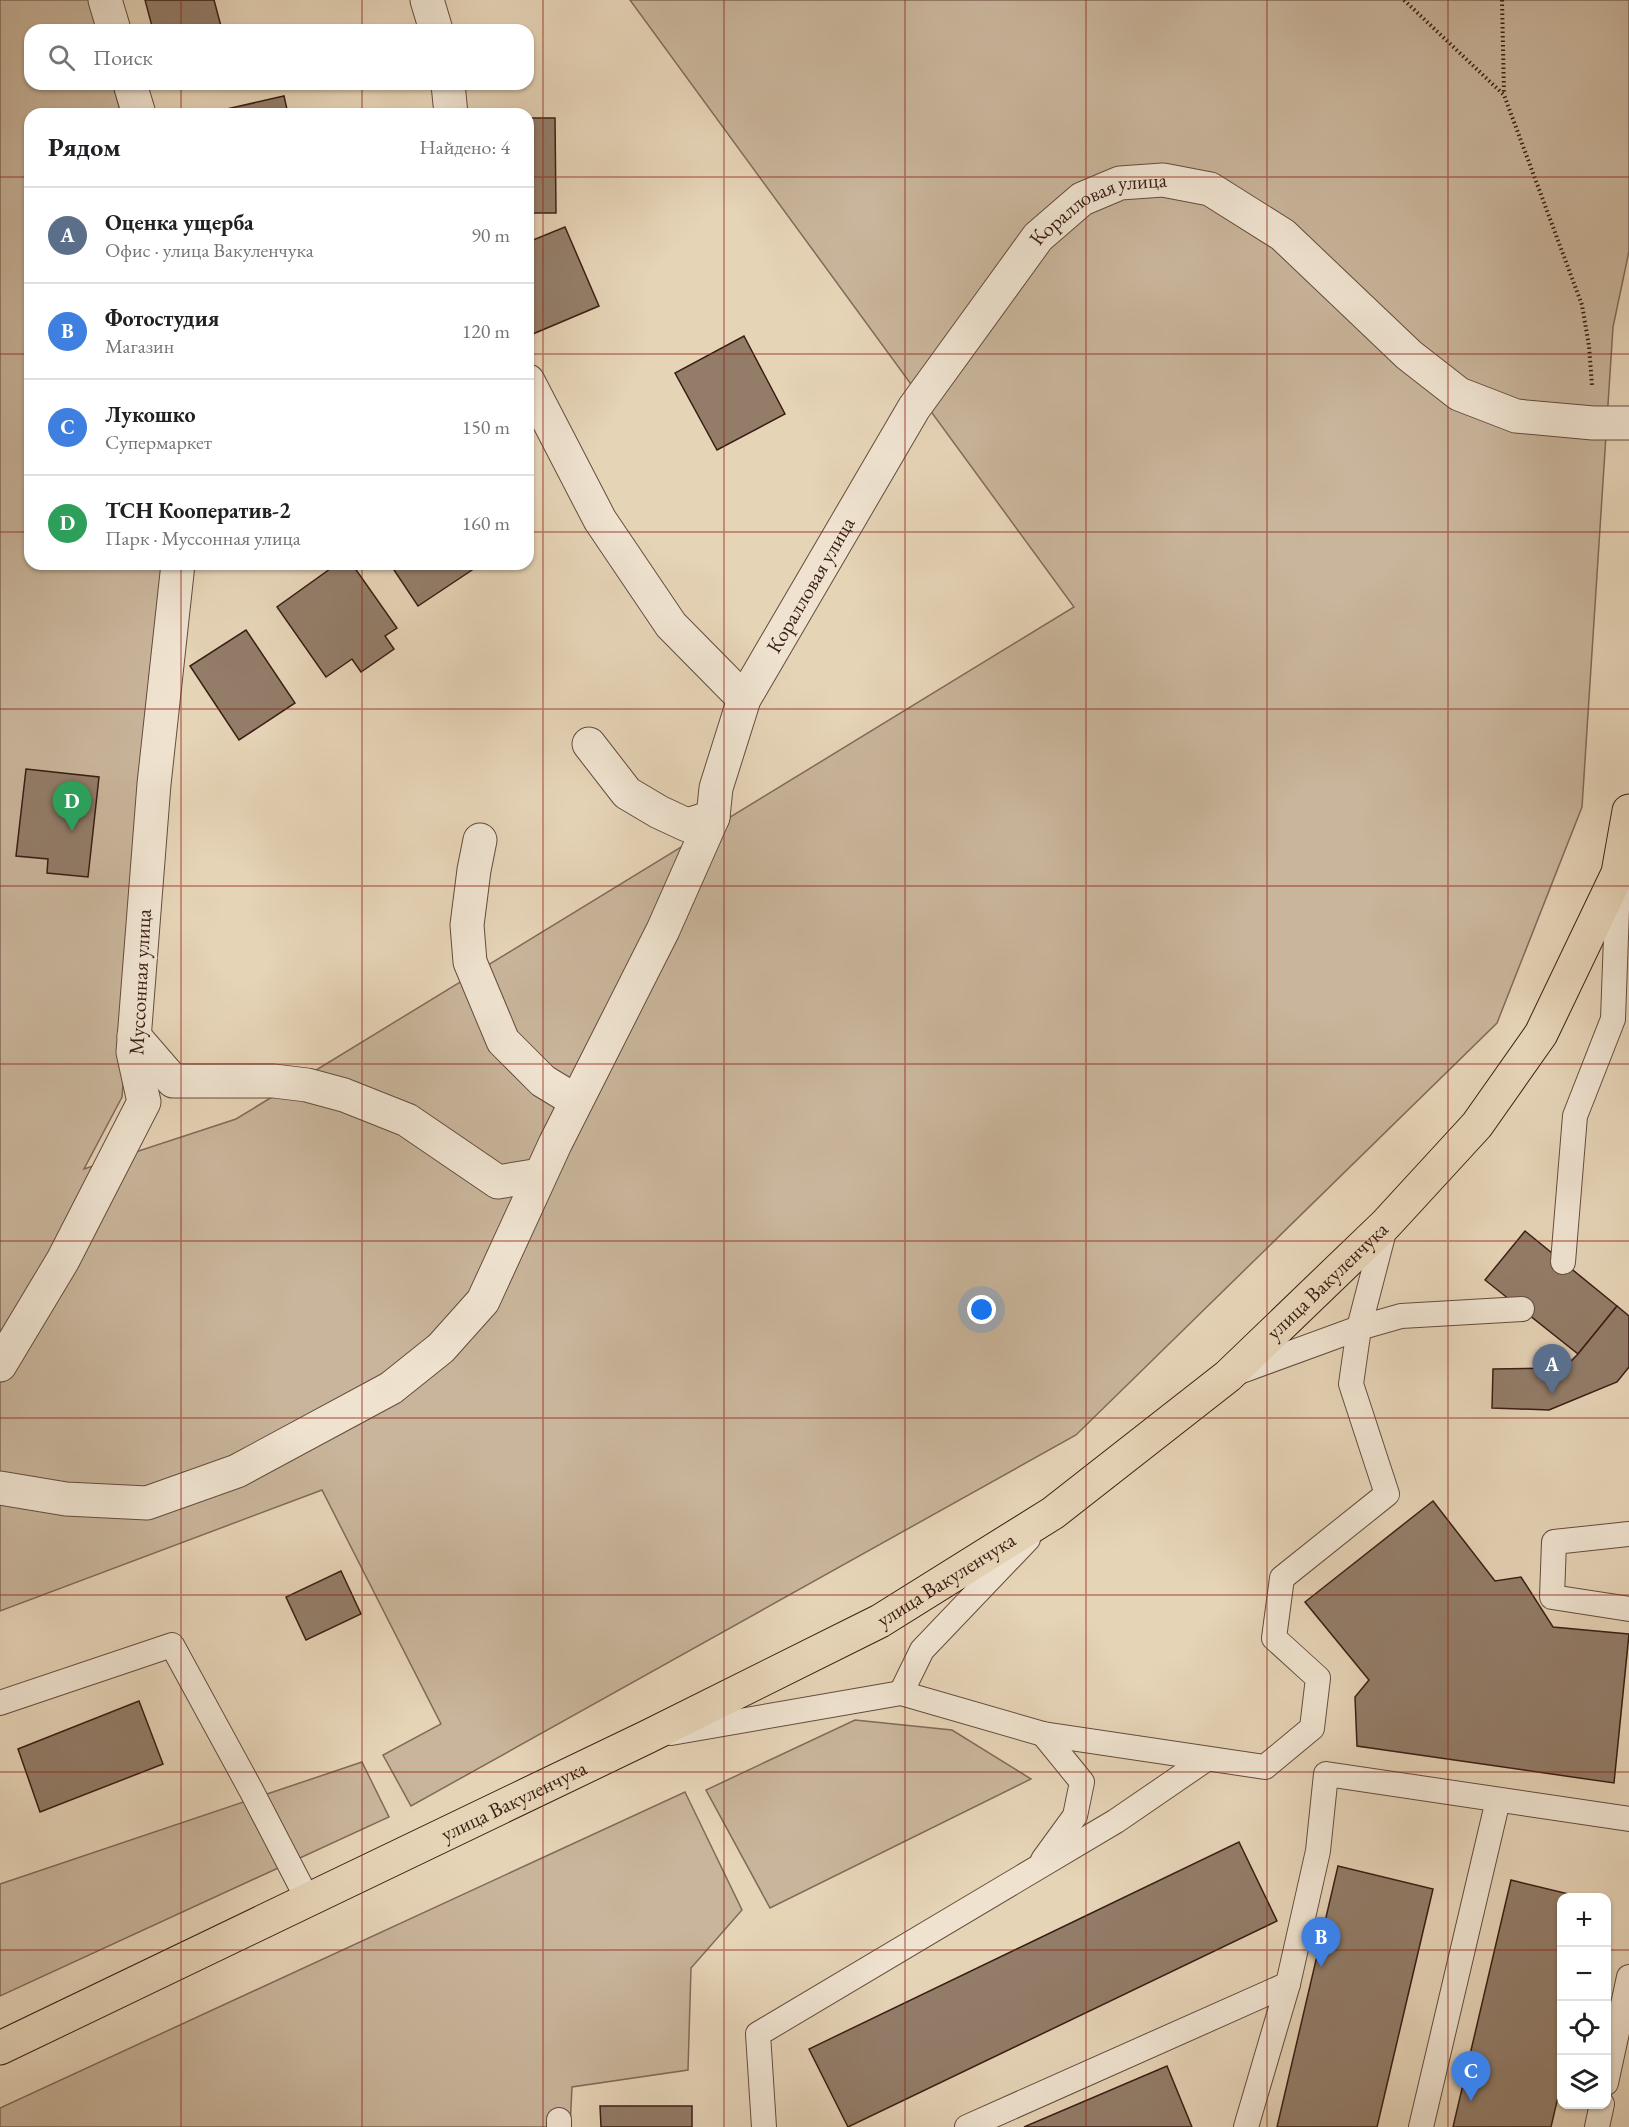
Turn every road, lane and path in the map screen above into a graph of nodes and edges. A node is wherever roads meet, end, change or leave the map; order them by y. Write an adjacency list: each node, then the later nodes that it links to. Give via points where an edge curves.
1 (105, 0): 5 (street)
2 (427, 0): 6 (street)
3 (1404, 0): 9 (path)
4 (1502, 0): 9 (path)
5 (112, 24)
6 (434, 24)
7 (132, 90): 10 (street)
8 (449, 90): 11 (street)
9 (1504, 95): 13 (path, via 1582,305 1589,346)
10 (137, 108)
11 (450, 108)
12 (534, 393): 16 (street, via 600,520 671,626)
13 (1593, 423): 14 (street, Коралловая улица); 16 (street, Коралловая улица, via 1515,416 1459,394 1409,355 1283,236 1210,189 1163,180 1120,183 1082,199 1038,237 914,408)
14 (1629, 423)
15 (177, 570): 22 (street, Муссонная улица, via 153,784)
16 (744, 699): 18 (street, Коралловая улица)
17 (589, 744): 18 (street, via 627,793 687,825)
18 (715, 802): 23 (street, Коралловая улица, via 663,930)
19 (1629, 811): 21 (main road, улица Вакуленчука)
20 (480, 840): 23 (street, via 467,925 470,962 503,1041 543,1081)
21 (1618, 873): 25 (main road, улица Вакуленчука, via 1541,1034 1477,1125); 26 (lane, via 1613,1019 1575,1116)
22 (134, 1036): 24 (street, via 173,1081 274,1081 307,1085 407,1120 498,1182); 29 (street, Муссонная улица, via 132,1052 144,1102 63,1260)
23 (576, 1101): 24 (street, Коралловая улица)
24 (540, 1175): 31 (street, Коралловая улица, via 483,1301 441,1348 391,1388 237,1471 147,1503 66,1499)
25 (1386, 1224): 28 (lane); 30 (main road, улица Вакуленчука)
26 (1563, 1262)
27 (1522, 1310): 28 (lane, via 1401,1316)
28 (1359, 1328): 30 (lane); 39 (lane, via 1351,1384 1387,1494 1282,1578 1274,1638 1318,1678 1312,1728 1265,1767)
29 (0, 1365)
30 (1228, 1376): 32 (main road, улица Вакуленчука)
31 (0, 1488)
32 (1053, 1513): 35 (lane, via 922,1650); 38 (main road, улица Вакуленчука, via 880,1621)
33 (1629, 1534): 34 (lane, via 1554,1542 1552,1597)
34 (1629, 1609)
35 (901, 1693): 37 (lane); 38 (lane)
36 (0, 1703): 43 (lane, via 172,1645)
37 (1043, 1734): 39 (lane); 42 (lane, via 1082,1782 1075,1816)
38 (647, 1737): 43 (main road, улица Вакуленчука)
39 (1205, 1760): 42 (lane, via 1116,1821)
40 (1498, 1800): 41 (lane); 45 (lane, via 1326,1774 1318,1851); 52 (lane)
41 (1629, 1819)
42 (1037, 1868): 49 (lane, via 758,2034)
43 (308, 1900): 46 (main road, улица Вакуленчука)
44 (1629, 1977): 47 (lane)
45 (1288, 1984): 50 (lane); 51 (lane)
46 (0, 2049)
47 (1611, 2061)
48 (1601, 2109): 53 (lane)
49 (764, 2127)
50 (967, 2127)
51 (1246, 2127)
52 (1420, 2127)
53 (1597, 2127)

